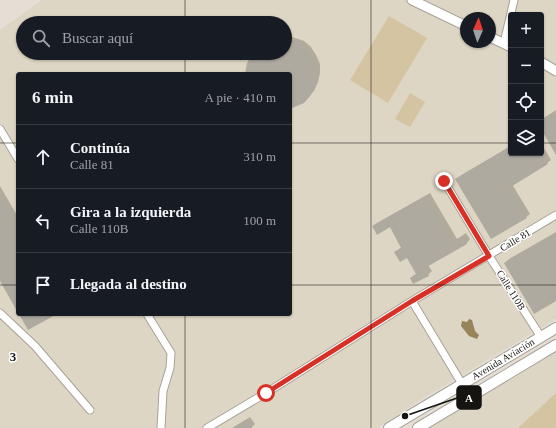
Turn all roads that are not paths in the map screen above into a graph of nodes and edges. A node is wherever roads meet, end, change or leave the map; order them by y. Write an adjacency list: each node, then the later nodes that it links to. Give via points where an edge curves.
1 (412, 0): 3 (main road)
2 (514, 0): 5 (street)
3 (460, 23)
4 (496, 40): 5 (main road)
5 (507, 45)
6 (544, 64): 7 (main road)
7 (556, 71)
8 (0, 129): 9 (street)
9 (16, 156)
10 (444, 181): 12 (street, Calle 110B)
11 (556, 215): 12 (street, Calle 81)
12 (489, 256): 13 (street, Calle 81); 17 (street, Calle 110B)
13 (412, 301): 19 (street); 22 (street, Calle 81)
14 (0, 313): 20 (street, via 35,346)
15 (148, 316): 21 (street, via 170,353 170,368 163,390)
16 (556, 328): 17 (main road, Avenida Aviación)
17 (541, 337): 19 (main road, Avenida Aviación)
18 (556, 345): 24 (main road, Avenida Aviación)
19 (462, 384): 23 (main road, Avenida Aviación)
20 (90, 410)
21 (161, 428)
22 (206, 428)
23 (388, 428)
24 (418, 428)

